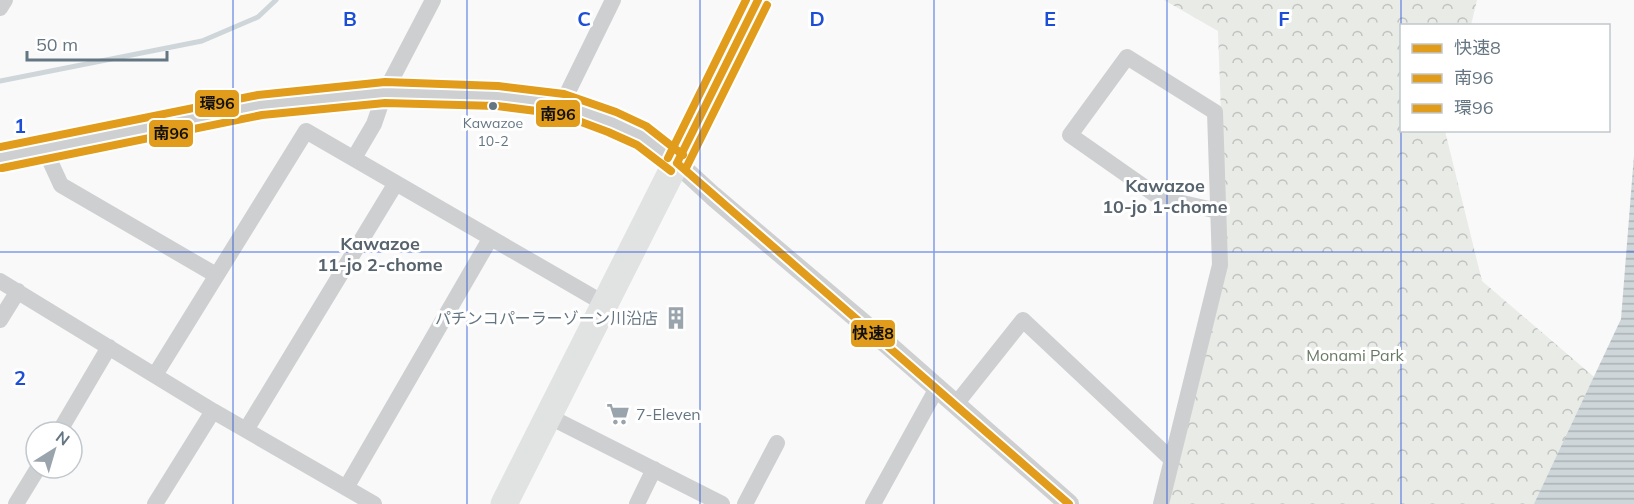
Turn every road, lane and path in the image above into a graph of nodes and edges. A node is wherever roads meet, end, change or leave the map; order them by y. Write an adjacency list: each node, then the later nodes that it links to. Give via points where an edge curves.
1 (5, 0): 5 (street)
2 (433, 0): 6 (street)
3 (614, 0): 7 (street)
4 (758, 0): 11 (highway)
5 (0, 8)
6 (385, 92): 7 (street, via 498,96); 8 (street, via 260,105); 10 (street, via 374,124)
7 (562, 104): 11 (street, via 642,136)
8 (45, 150): 9 (street); 15 (street, via 61,184)
9 (0, 158)
10 (354, 158): 12 (street); 15 (street, via 306,131)
11 (677, 163): 18 (highway); 22 (street)
12 (396, 183): 14 (street); 27 (street)
13 (1218, 211): 13 (street, via 1160,198 1070,135 1128,57 1215,112); 29 (street, via 1220,265)
14 (490, 239): 18 (street); 32 (street)
15 (216, 275): 21 (street)
16 (0, 280): 17 (street)
17 (18, 291): 19 (street); 20 (street)
18 (605, 304): 25 (highway)
19 (0, 321)
20 (109, 347): 21 (street); 26 (street)
21 (155, 375): 24 (street)
22 (937, 388): 23 (street); 40 (street)
23 (956, 404): 29 (street, via 1023,320); 41 (street)
24 (213, 411): 27 (street); 34 (street)
25 (548, 416): 30 (street); 36 (highway)
26 (66, 420)
27 (246, 430): 32 (street)
28 (777, 443): 39 (street)
29 (1172, 460): 42 (street)
30 (654, 469): 37 (street); 38 (street)
31 (31, 480): 33 (street)
32 (346, 488): 35 (street)
33 (16, 504)
34 (155, 504)
35 (374, 504)
36 (504, 504)
37 (637, 504)
38 (722, 504)
39 (745, 504)
40 (873, 504)
41 (1069, 504)
42 (1161, 504)

